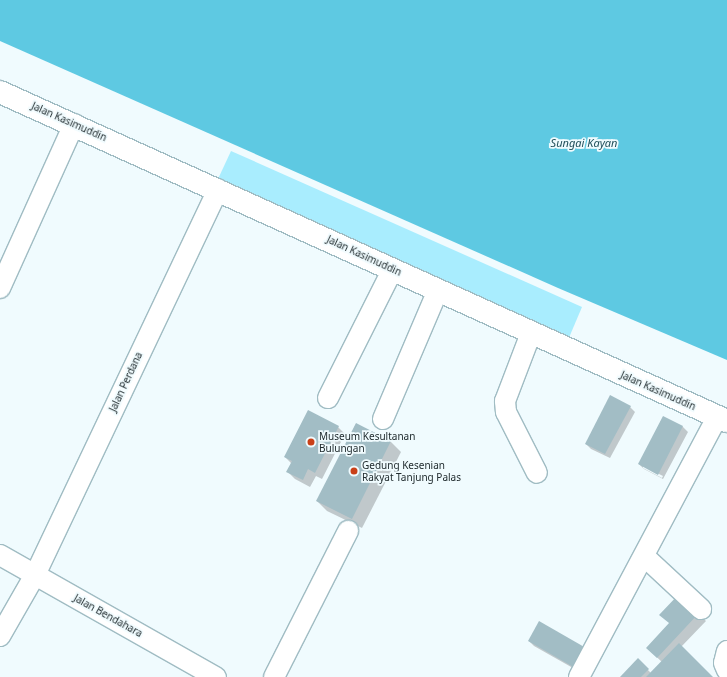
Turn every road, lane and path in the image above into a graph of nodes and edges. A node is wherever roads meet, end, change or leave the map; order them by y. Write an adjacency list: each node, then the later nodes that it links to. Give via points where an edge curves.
1 (0, 92): 2 (main road, Jalan Kasimuddin)
2 (74, 124): 3 (main road, Jalan Kasimuddin); 5 (street)
3 (218, 189): 4 (main road, Jalan Kasimuddin); 15 (street, Jalan Perdana)
4 (393, 269): 6 (main road, Jalan Kasimuddin); 8 (street)
5 (0, 288)
6 (438, 290): 7 (main road, Jalan Kasimuddin); 9 (street)
7 (531, 333): 10 (main road, Jalan Kasimuddin); 11 (street, via 505,401 506,412)
8 (328, 398)
9 (383, 419)
10 (722, 419): 14 (street)
11 (537, 473)
12 (348, 531): 21 (street)
13 (0, 555): 15 (street, Jalan Bendahara)
14 (644, 556): 16 (street); 22 (street)
15 (34, 575): 17 (street, Jalan Perdana); 20 (street, Jalan Bendahara)
16 (701, 609)
17 (0, 636)
18 (727, 651): 19 (street, via 724,663)
19 (727, 670)
20 (216, 677)
21 (274, 677)
22 (579, 677)

